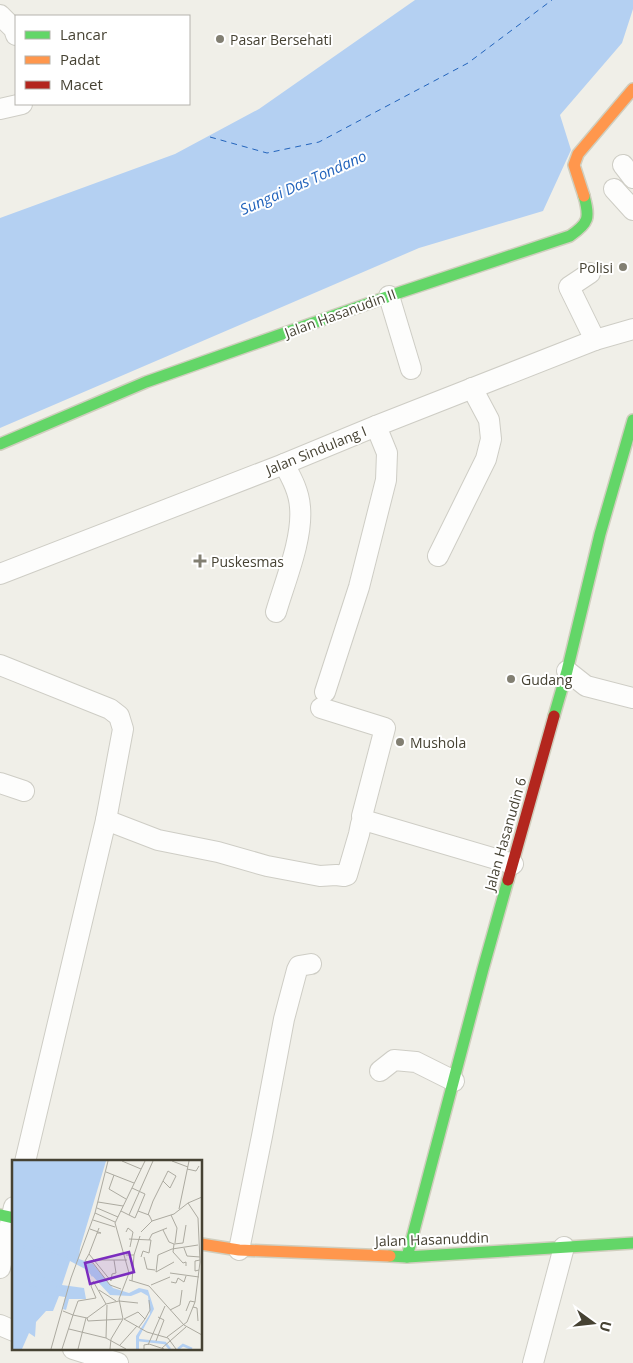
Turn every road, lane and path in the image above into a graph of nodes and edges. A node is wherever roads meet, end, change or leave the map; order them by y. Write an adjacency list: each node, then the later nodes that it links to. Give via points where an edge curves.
1 (0, 15): 2 (street)
2 (15, 32)
3 (633, 89): 9 (main road, Jalan Hasanudin II, via 578,154 574,165 587,210 585,224 578,230 570,236)
4 (18, 105): 5 (street)
5 (0, 109)
6 (614, 189): 7 (street)
7 (633, 210)
8 (590, 273): 11 (street, via 569,287)
9 (389, 296): 12 (street); 16 (main road, Jalan Hasanudin II, via 146,382)
10 (633, 329): 11 (street, Jalan Sindulang I)
11 (595, 340): 13 (street, Jalan Sindulang I)
12 (411, 369)
13 (472, 388): 15 (street, Jalan Sindulang I); 18 (street, via 488,420 490,445 486,460)
14 (633, 420): 22 (main road, Jalan Hasanudin 6)
15 (376, 426): 17 (street, Jalan Sindulang I); 27 (street, via 387,453 386,480 359,587 323,700 385,728 362,816)
16 (0, 444)
17 (284, 464): 19 (street, Jalan Sindulang I); 20 (street, via 295,484 300,525)
18 (438, 556)
19 (0, 574)
20 (276, 612)
21 (0, 665): 26 (street, via 110,709 118,716 123,729)
22 (566, 670): 23 (street, via 586,686); 28 (main road, Jalan Hasanudin 6)
23 (633, 698)
24 (0, 783): 25 (street)
25 (24, 791)
26 (106, 820): 27 (street, via 158,840 320,876 344,876 348,873); 32 (street)
27 (364, 822): 28 (street)
28 (512, 864): 31 (main road, Jalan Hasanudin 6)
29 (311, 964): 37 (street, via 299,966 290,993)
30 (380, 1071): 31 (street, via 394,1060 416,1062)
31 (454, 1082): 38 (main road, Jalan Hasanudin 6)
32 (24, 1160)
33 (10, 1215): 39 (street)
34 (633, 1243): 36 (main road, Jalan Hasanuddin)
35 (202, 1244): 37 (main road, Jalan Hasanuddin)
36 (564, 1248): 38 (main road, Jalan Hasanuddin); 44 (street)
37 (239, 1250): 38 (main road, Jalan Hasanuddin)
38 (407, 1257)
39 (0, 1268)
40 (0, 1325): 41 (street)
41 (12, 1330)
42 (76, 1350): 43 (street)
43 (118, 1363)
44 (533, 1363)

